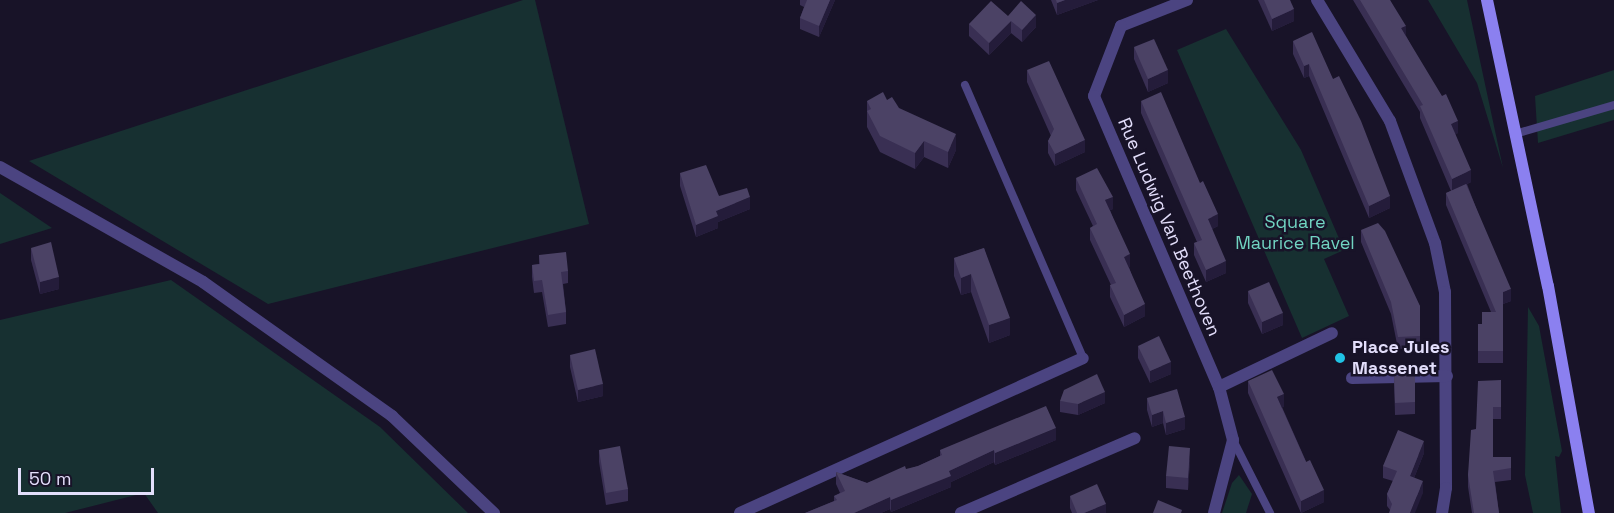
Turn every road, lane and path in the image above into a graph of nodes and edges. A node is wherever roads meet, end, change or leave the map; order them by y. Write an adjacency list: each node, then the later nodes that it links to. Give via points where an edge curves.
1 (1187, 0): 12 (street, Rue Ludwig Van Beethoven, via 1121,26 1094,96)
2 (1317, 0): 10 (street, via 1390,121 1409,164 1435,243 1445,292)
3 (1487, 0): 6 (main road)
4 (965, 85): 9 (lane)
5 (1614, 105): 6 (lane)
6 (1515, 134): 21 (main road)
7 (0, 167): 15 (street, via 212,289 392,416)
8 (1332, 333): 12 (street)
9 (1083, 358): 16 (street)
10 (1447, 376): 11 (street); 20 (street)
11 (1352, 378)
12 (1219, 387): 14 (street, Rue Ludwig Van Beethoven)
13 (1135, 438): 17 (street)
14 (1233, 440): 18 (street, Rue Ludwig Van Beethoven); 19 (lane)
15 (494, 513)
16 (740, 513)
17 (961, 513)
18 (1214, 513)
19 (1270, 513)
20 (1442, 513)
21 (1590, 513)

